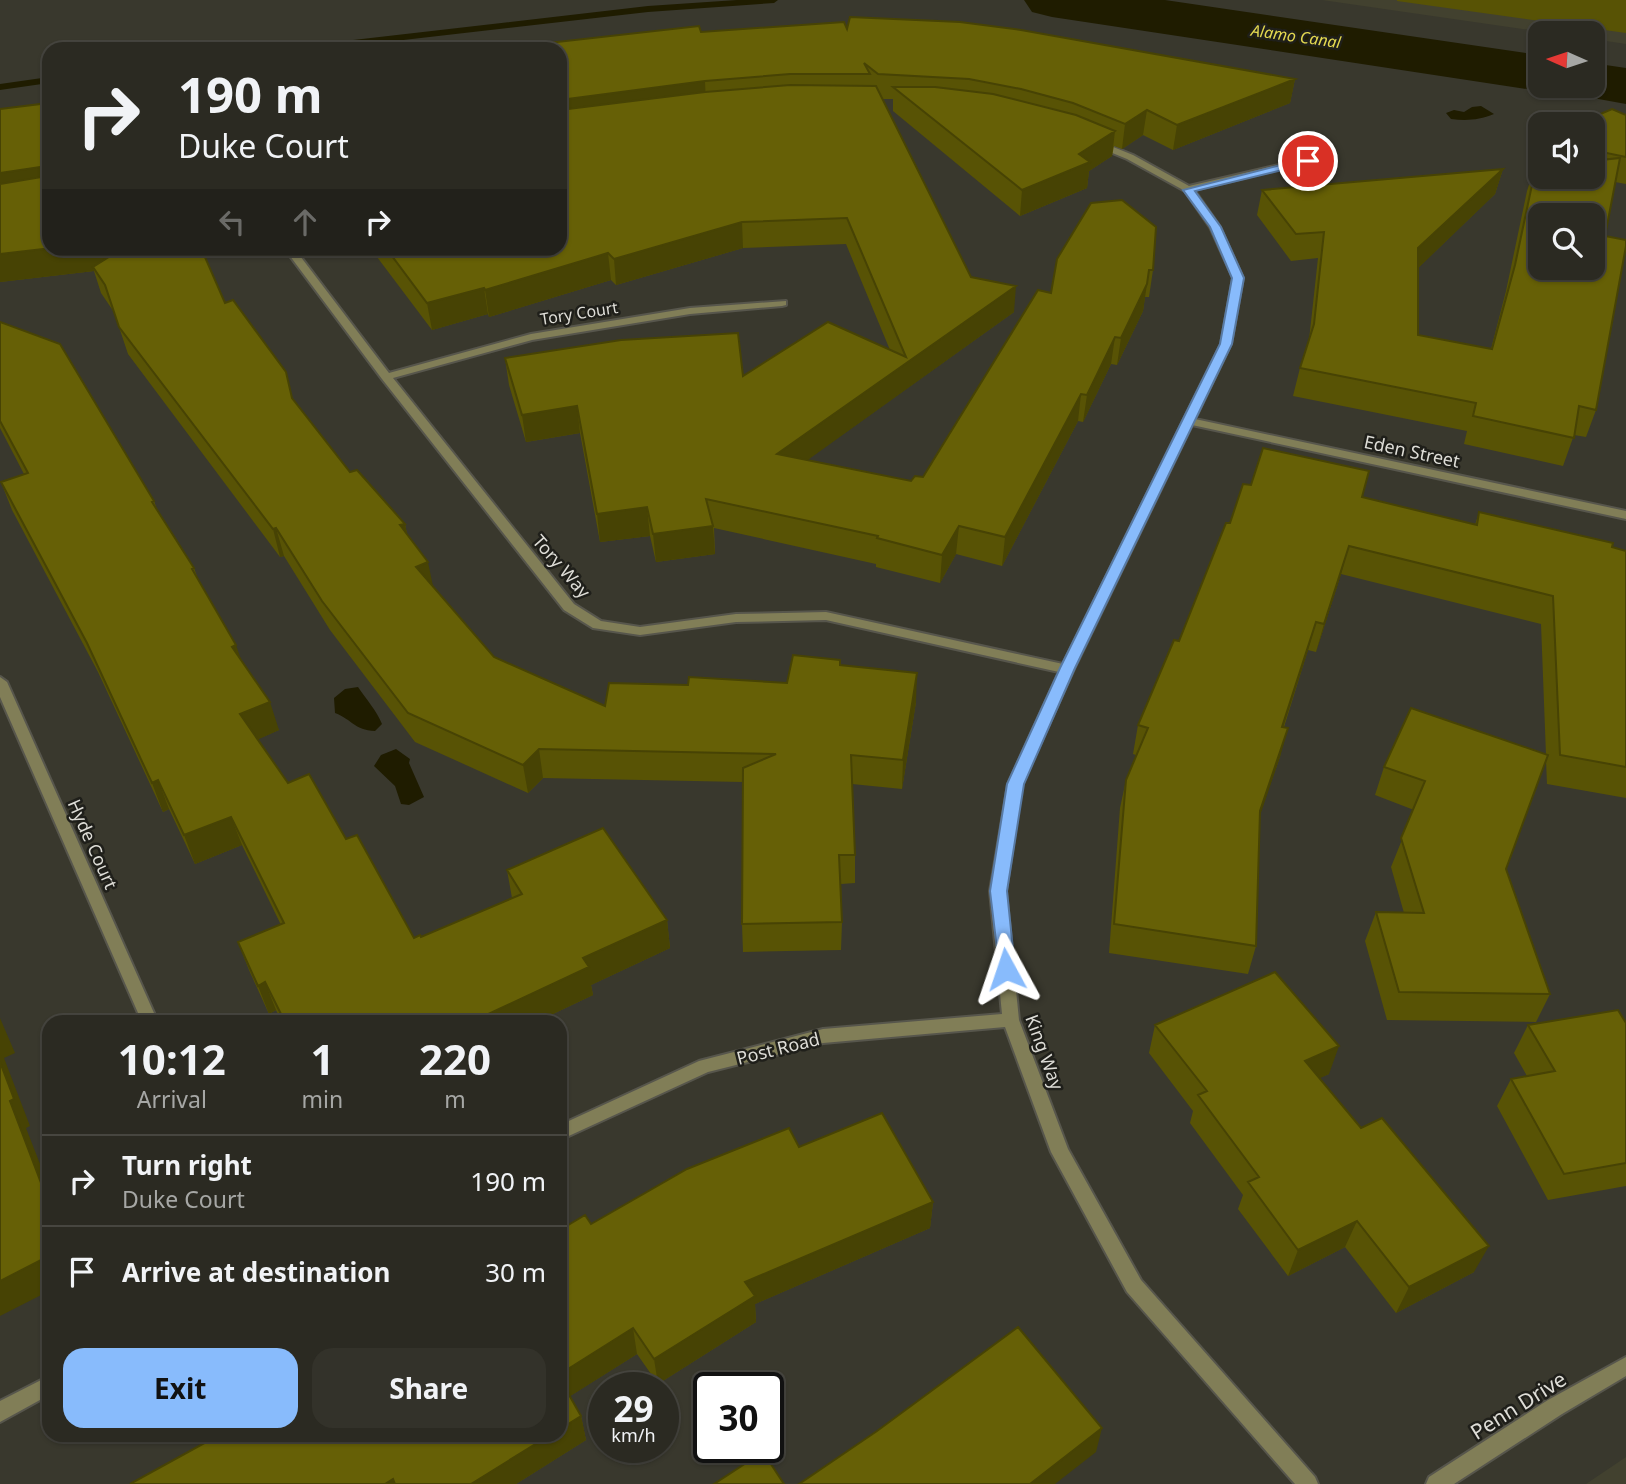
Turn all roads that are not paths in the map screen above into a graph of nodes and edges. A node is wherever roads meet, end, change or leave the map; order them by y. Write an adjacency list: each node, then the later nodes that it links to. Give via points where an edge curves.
1 (1087, 139): 3 (street)
2 (1308, 161): 3 (street)
3 (1188, 190): 7 (street, King Way, via 1215,227 1238,278 1226,344)
4 (295, 256): 6 (street, Tory Way)
5 (782, 303): 6 (street, Tory Court, via 690,311 531,337)
6 (386, 377): 9 (street, Tory Way, via 569,607 598,625 640,631 736,618 826,616)
7 (1190, 421): 8 (street, Eden Street); 9 (street, King Way)
8 (1626, 515)
9 (1067, 668): 12 (street, King Way, via 1015,784 998,891)
10 (0, 682): 11 (street, Hyde Court)
11 (147, 1015)
12 (1011, 1020): 13 (street, Post Road, via 823,1036 705,1066); 17 (street, King Way, via 1060,1152 1134,1286)
13 (567, 1130)
14 (1626, 1366): 18 (street, Penn Drive)
15 (42, 1389): 16 (street)
16 (0, 1412)
17 (1308, 1484)
18 (1436, 1484)

